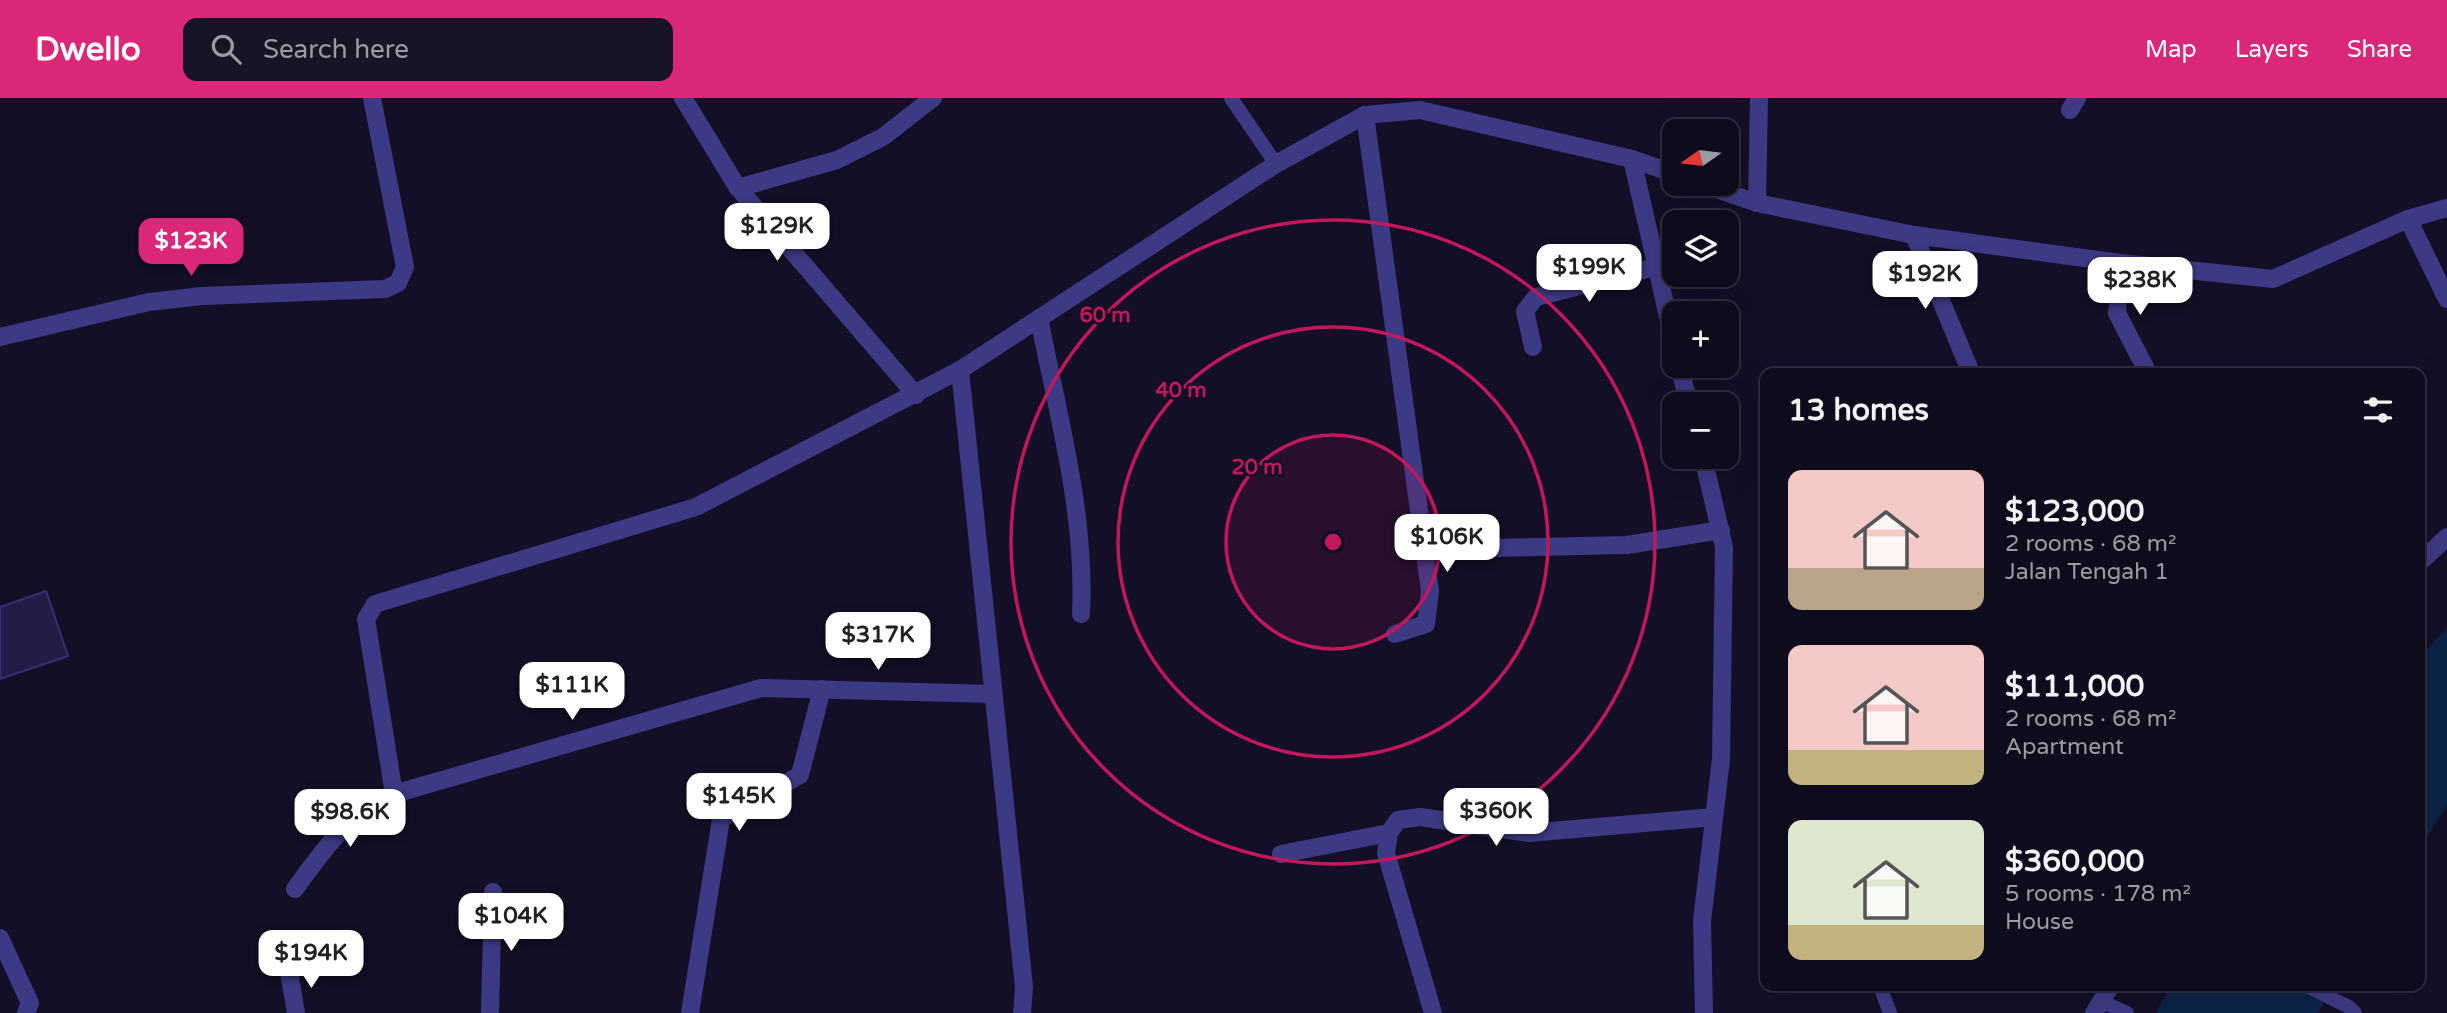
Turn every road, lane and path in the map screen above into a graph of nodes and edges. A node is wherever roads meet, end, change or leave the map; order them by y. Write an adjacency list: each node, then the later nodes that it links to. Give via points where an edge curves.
1 (372, 98): 21 (street, via 405,267 398,283 385,289 149,302)
2 (682, 98): 10 (street)
3 (933, 98): 10 (street, via 883,137 837,160)
4 (1231, 98): 8 (lane)
5 (1759, 98): 12 (street)
6 (1365, 115): 7 (street, via 1420,110); 8 (street); 33 (street, via 1430,590 1426,624)
7 (1632, 159): 9 (street); 17 (street)
8 (1276, 164): 20 (street)
9 (1662, 169)
10 (738, 188): 26 (street)
11 (1737, 196): 12 (street)
12 (1757, 203): 15 (street)
13 (2447, 208): 14 (street)
14 (2408, 219): 16 (street, via 2273,279); 18 (street)
15 (1914, 235): 16 (street); 23 (street)
16 (2120, 263): 24 (street, via 2116,313)
17 (1655, 267): 19 (street); 22 (street, via 1535,297 1525,311)
18 (2447, 299)
19 (1664, 301)
20 (1039, 318): 25 (street); 32 (street, via 1079,520)
21 (0, 337)
22 (1533, 347)
23 (1969, 368)
24 (2145, 368)
25 (960, 370): 26 (street); 35 (street)
26 (916, 395): 36 (street, via 696,508 375,604 366,619)
27 (1706, 469): 28 (street)
28 (1721, 530): 30 (street, via 1638,544); 37 (street, via 1721,759)
29 (2447, 537): 31 (street)
30 (1494, 548)
31 (2425, 557)
32 (1081, 614)
33 (1395, 634)
34 (822, 689): 35 (street); 36 (street, via 761,688); 52 (street, via 800,775 722,820)
35 (993, 694): 44 (street)
36 (394, 794): 40 (street, via 353,817)
37 (1714, 817): 38 (street, via 1529,833 1420,817 1398,820); 56 (street, via 1702,921)
38 (1389, 833): 39 (street); 55 (street, via 1386,853)
39 (1281, 853)
40 (295, 889)
41 (493, 892): 51 (street)
42 (0, 938): 49 (street, via 30,1003)
43 (289, 972): 50 (street)
44 (1024, 986): 53 (street); 54 (street)
45 (1882, 991): 57 (lane)
46 (2107, 991): 48 (street)
47 (2316, 991): 59 (lane)
48 (2097, 1007): 58 (lane)
49 (26, 1013)
50 (296, 1013)
51 (490, 1013)
52 (690, 1013)
53 (1023, 1013)
54 (1034, 1013)
55 (1433, 1013)
56 (1704, 1013)
57 (1890, 1013)
58 (2127, 1013)
59 (2355, 1013)

